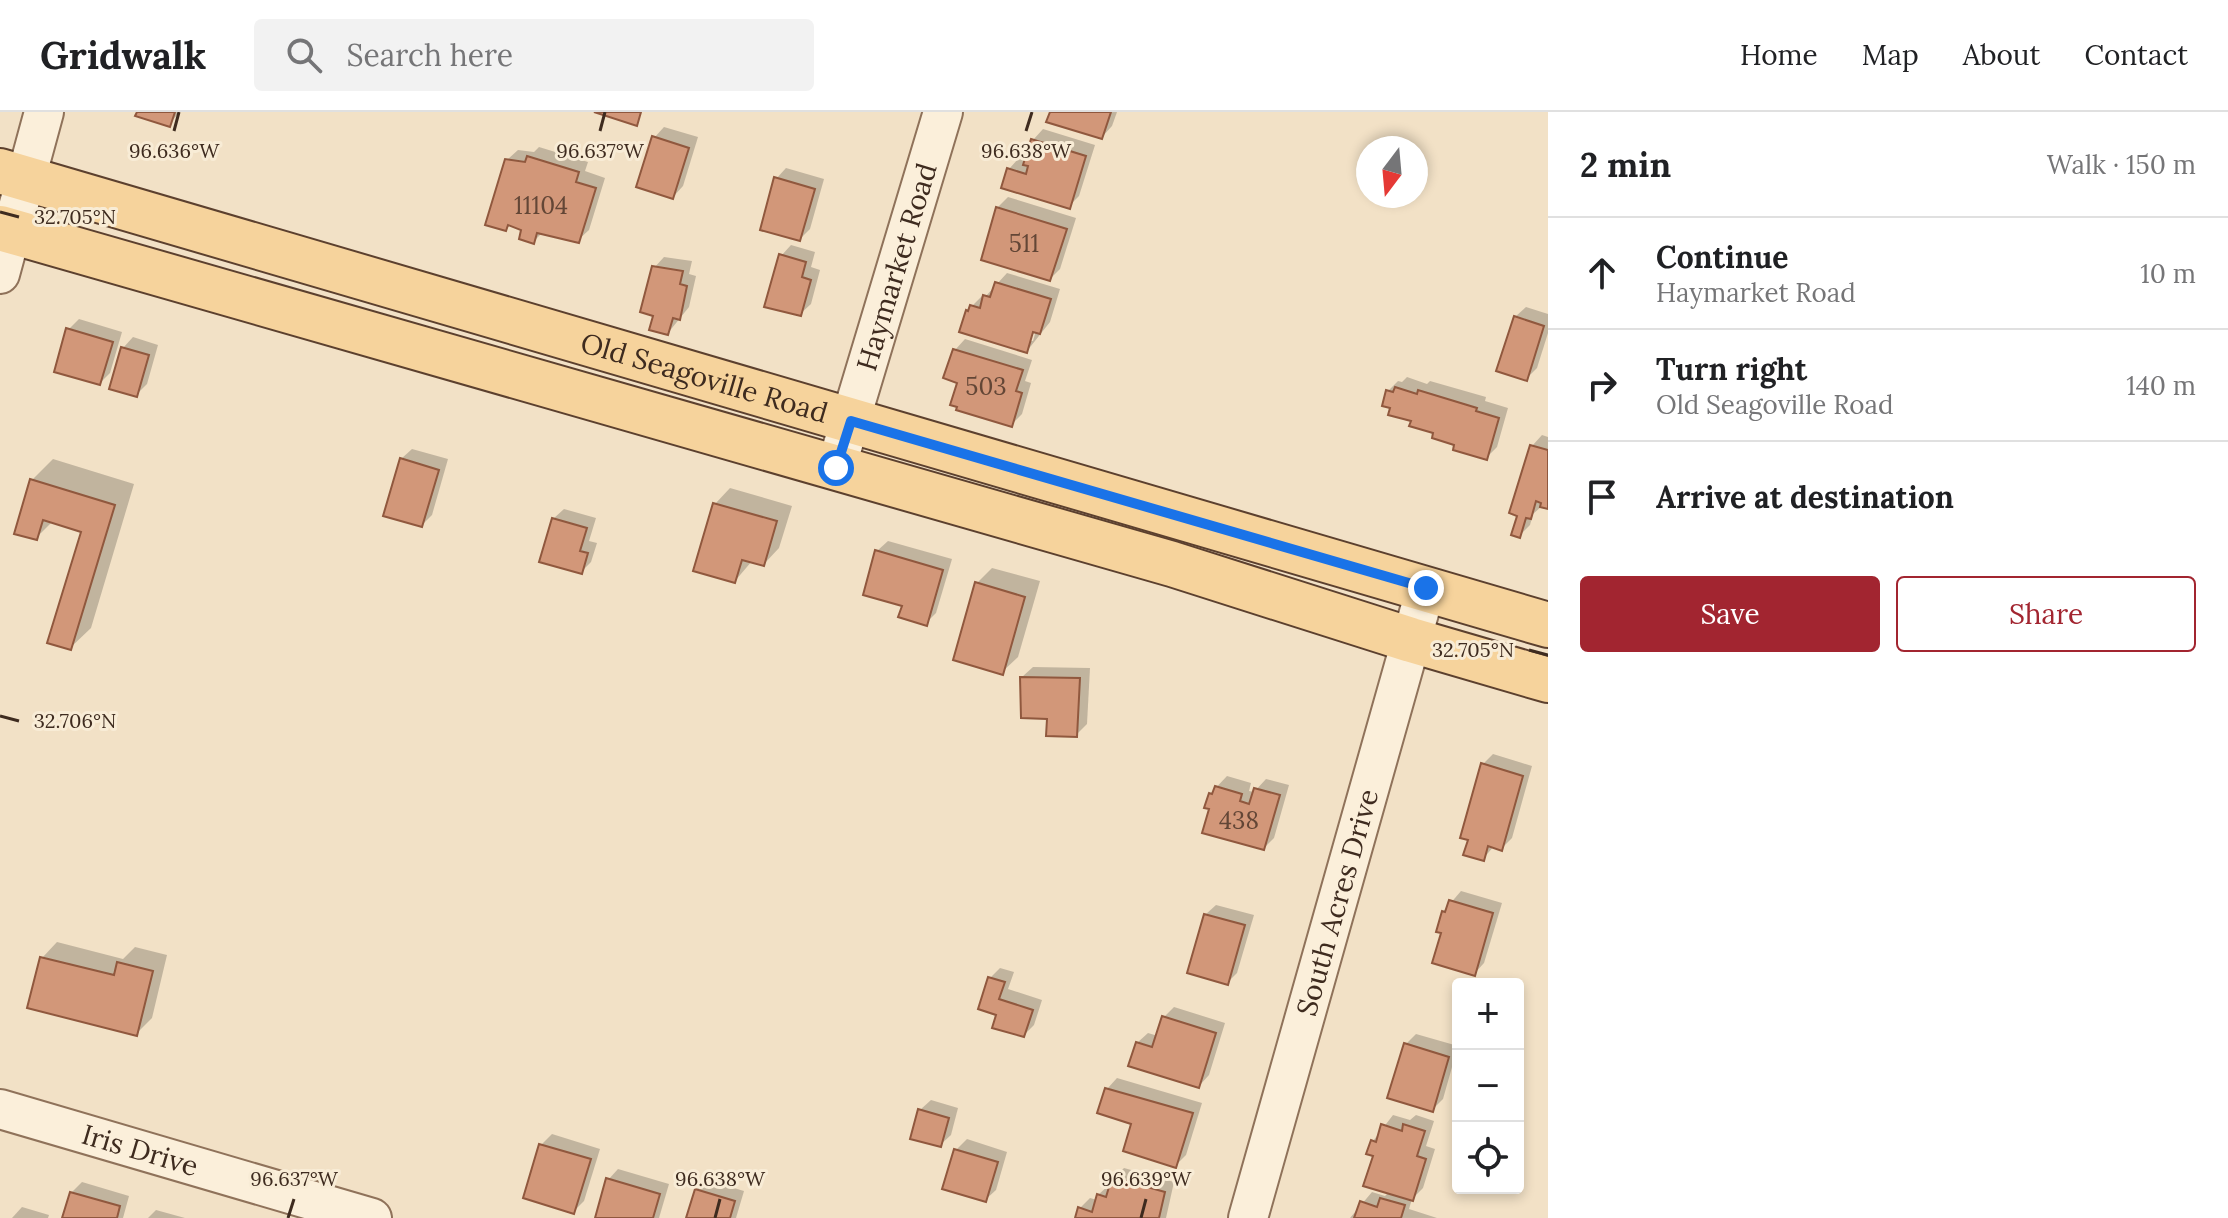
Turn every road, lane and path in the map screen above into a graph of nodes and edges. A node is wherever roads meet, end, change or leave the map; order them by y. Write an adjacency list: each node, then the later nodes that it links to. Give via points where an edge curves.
1 (44, 112): 3 (street)
2 (943, 112): 6 (street, Haymarket Road)
3 (13, 175): 4 (street); 6 (main road, Old Seagoville Road)
4 (6, 230): 5 (street); 7 (main road, Old Seagoville Road)
5 (0, 274)
6 (851, 421): 7 (street, Haymarket Road); 8 (main road, Old Seagoville Road)
7 (836, 468): 10 (main road, Old Seagoville Road, via 1172,564)
8 (1426, 588): 9 (main road, Old Seagoville Road); 10 (street, South Acres Drive)
9 (1548, 625)
10 (1411, 640): 11 (main road, Old Seagoville Road); 14 (street, South Acres Drive)
11 (1548, 680)
12 (0, 1109): 13 (street, Iris Drive)
13 (372, 1218)
14 (1248, 1218)

